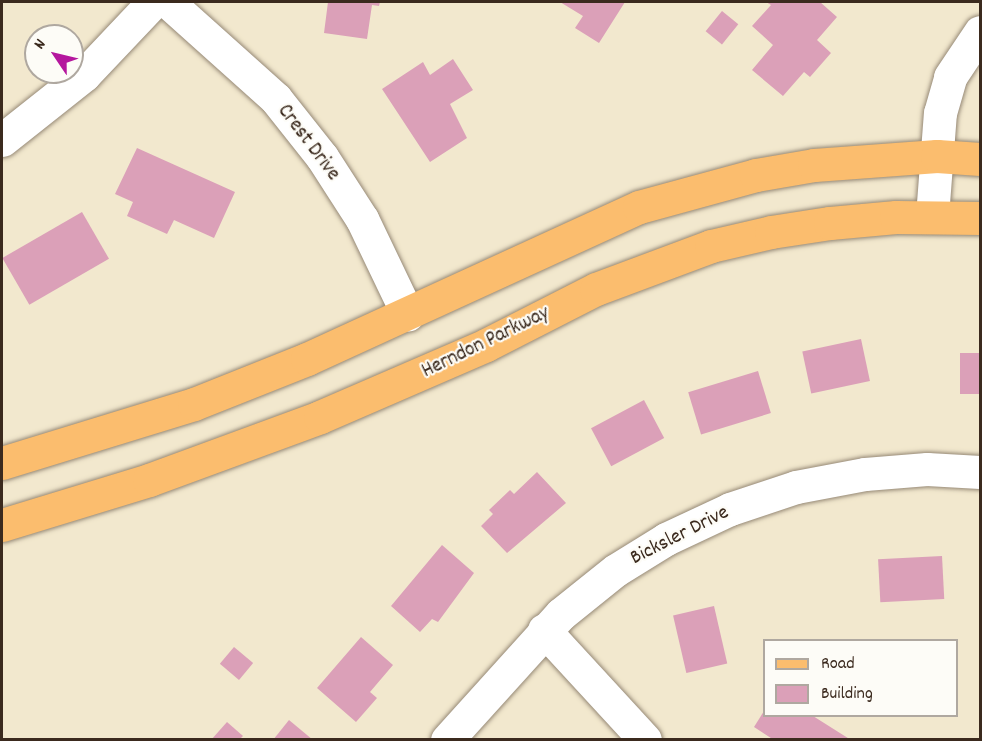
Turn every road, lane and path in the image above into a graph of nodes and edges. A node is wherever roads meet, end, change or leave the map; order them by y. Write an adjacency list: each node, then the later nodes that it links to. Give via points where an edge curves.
1 (153, 2): 4 (street, via 84,75)
2 (168, 2): 9 (street, Crest Drive, via 276,99 322,157 362,219)
3 (981, 32): 5 (street, via 950,77 940,113)
4 (2, 140)
5 (937, 156): 6 (main road); 7 (street); 9 (main road, via 814,165 756,175 674,197 584,230)
6 (981, 159)
7 (932, 216): 8 (main road, Herndon Parkway); 12 (main road, Herndon Parkway, via 771,232 653,265 320,417 149,480)
8 (981, 218)
9 (408, 315): 10 (main road, via 194,404)
10 (2, 463)
11 (981, 472): 13 (street, Bicksler Drive, via 927,469 865,474 796,487 730,509 666,539 616,570)
12 (2, 525)
13 (544, 630): 14 (street, Bicksler Drive); 15 (street)
14 (447, 740)
15 (645, 740)

